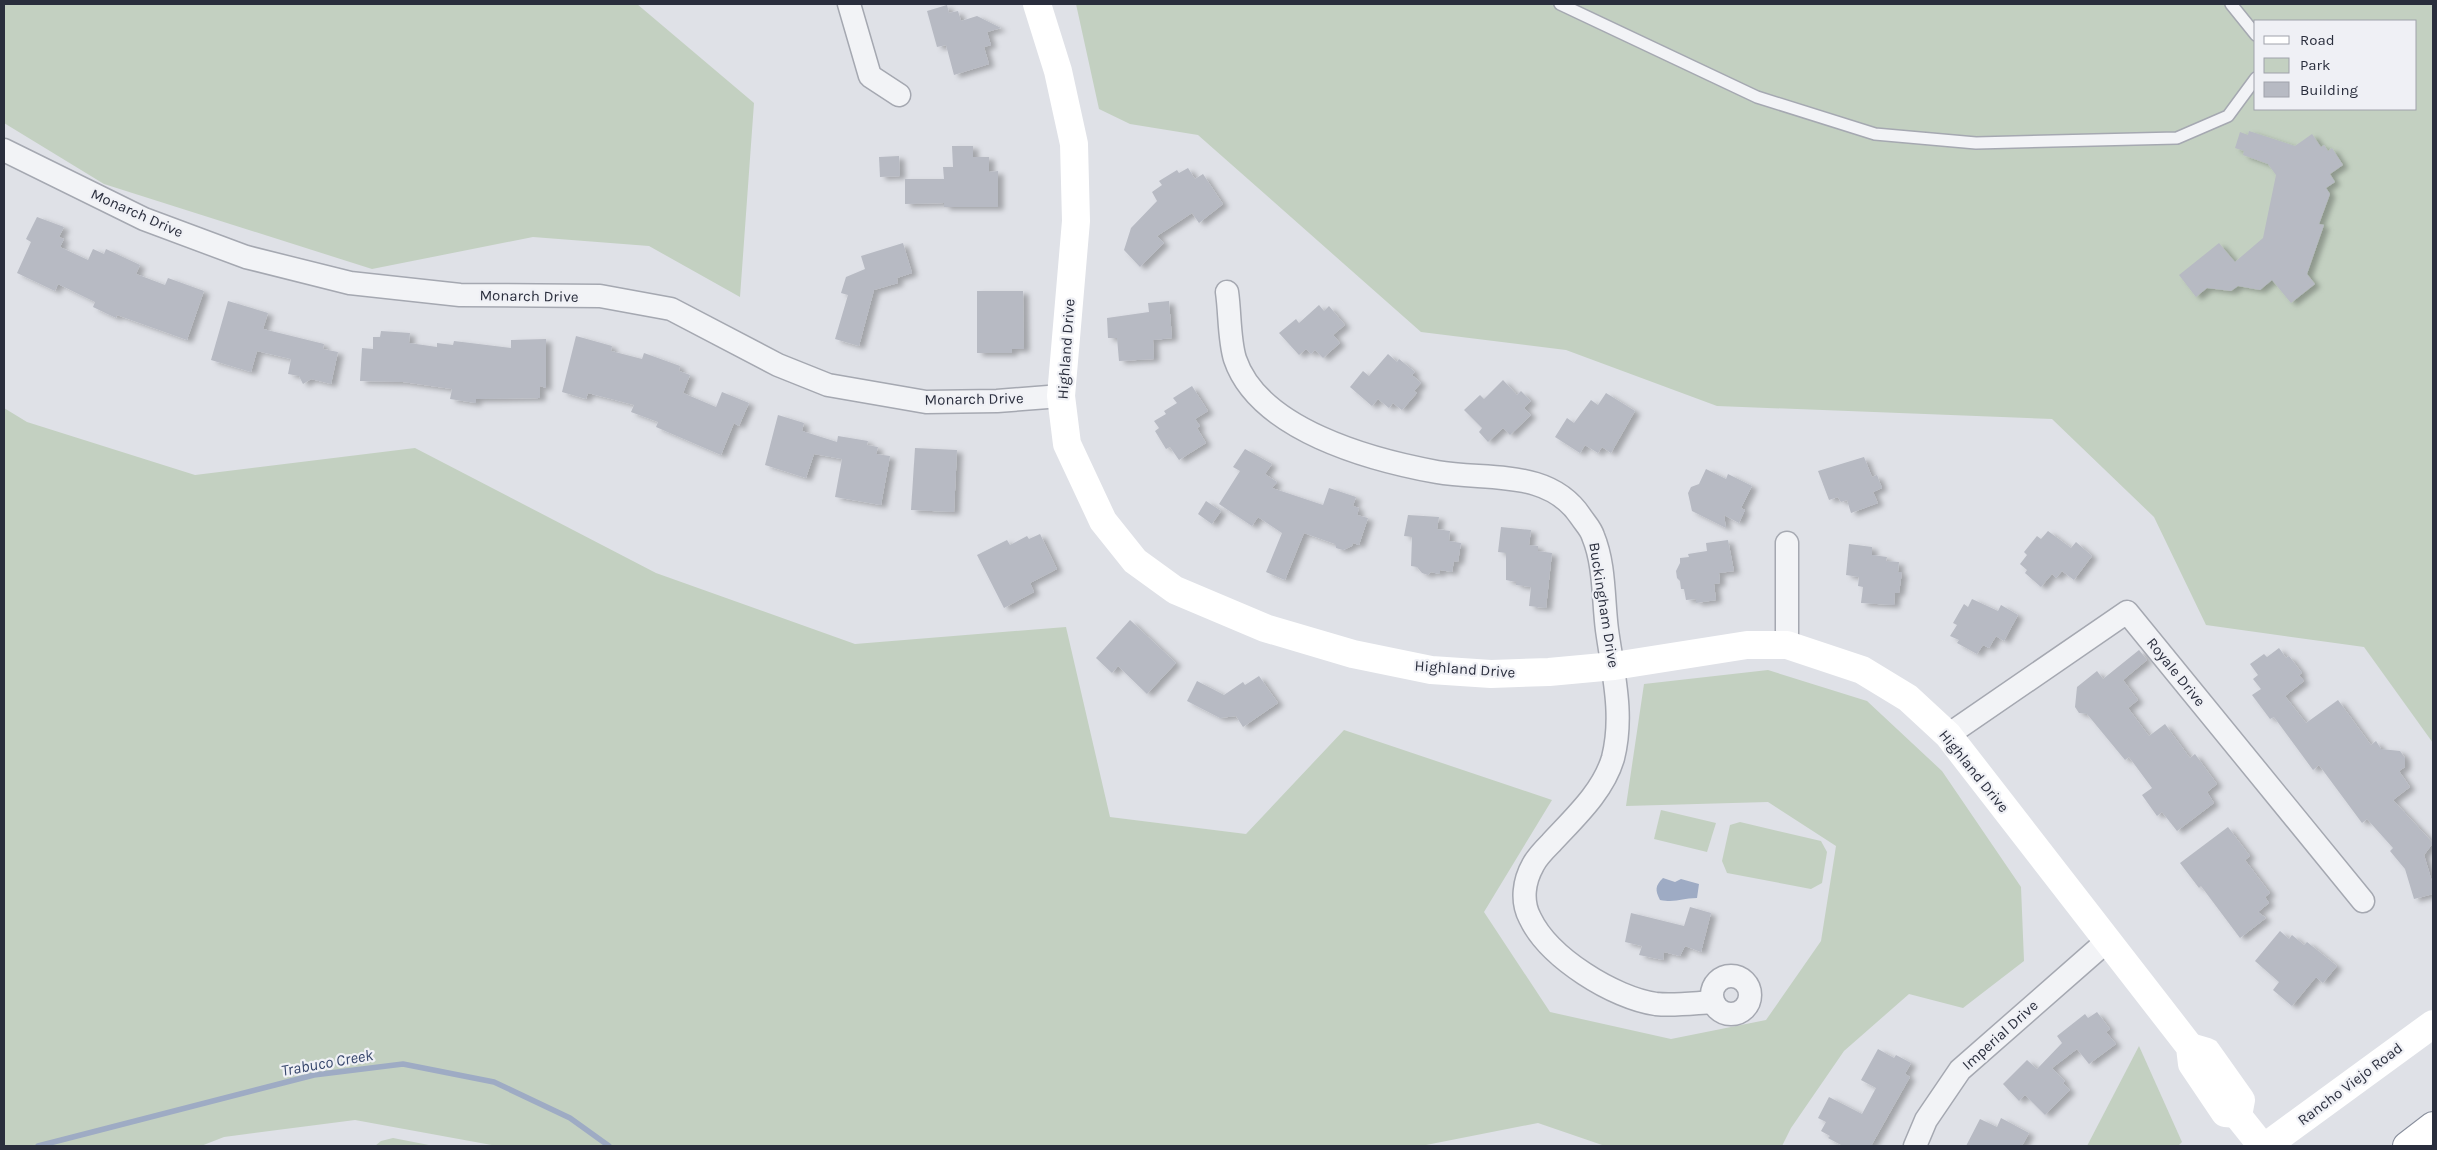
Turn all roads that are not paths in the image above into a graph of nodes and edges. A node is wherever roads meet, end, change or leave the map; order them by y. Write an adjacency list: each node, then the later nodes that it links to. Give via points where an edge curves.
1 (849, 4): 7 (street, via 870,76)
2 (1037, 4): 10 (main road, Highland Drive, via 1058,71 1074,144 1076,221)
3 (1560, 4): 6 (lane, via 1757,97 1875,134 1976,144 2177,138 2228,116)
4 (2231, 4): 5 (lane)
5 (2254, 33)
6 (2254, 81)
7 (898, 95)
8 (4, 150): 10 (street, Monarch Drive, via 144,219 246,257 350,283 460,295 600,296 671,309 778,365 828,385 926,402)
9 (1227, 292): 13 (street, Buckingham Drive, via 1235,358 1253,392 1281,416 1320,438 1368,455 1438,472 1513,478 1545,487 1573,504 1593,535 1602,575)
10 (1061, 396): 13 (main road, Highland Drive, via 1067,444 1103,521 1135,561 1175,590 1265,628 1353,654 1431,670 1491,674)
11 (1787, 543): 12 (street)
12 (1787, 645): 13 (main road, Highland Drive, via 1748,645); 14 (main road, Highland Drive, via 1862,670 1908,698)
13 (1614, 666): 17 (street, Buckingham Drive, via 1619,716 1612,759 1598,790 1534,861 1526,879 1524,900 1529,918 1538,932 1572,966 1610,989 1656,1004)
14 (1948, 735): 15 (street, Royale Drive, via 2127,612); 16 (main road, Highland Drive)
15 (2363, 901)
16 (2107, 941): 20 (street, Imperial Drive, via 1960,1070 1926,1120); 21 (main road, Highland Drive, via 2190,1047 2207,1052 2241,1100 2237,1114)
17 (1713, 1002)
18 (2433, 1024): 22 (main road, Rancho Viejo Road)
19 (2433, 1126): 23 (main road)
20 (1915, 1146)
21 (2262, 1146)
22 (2266, 1146)
23 (2407, 1146)

